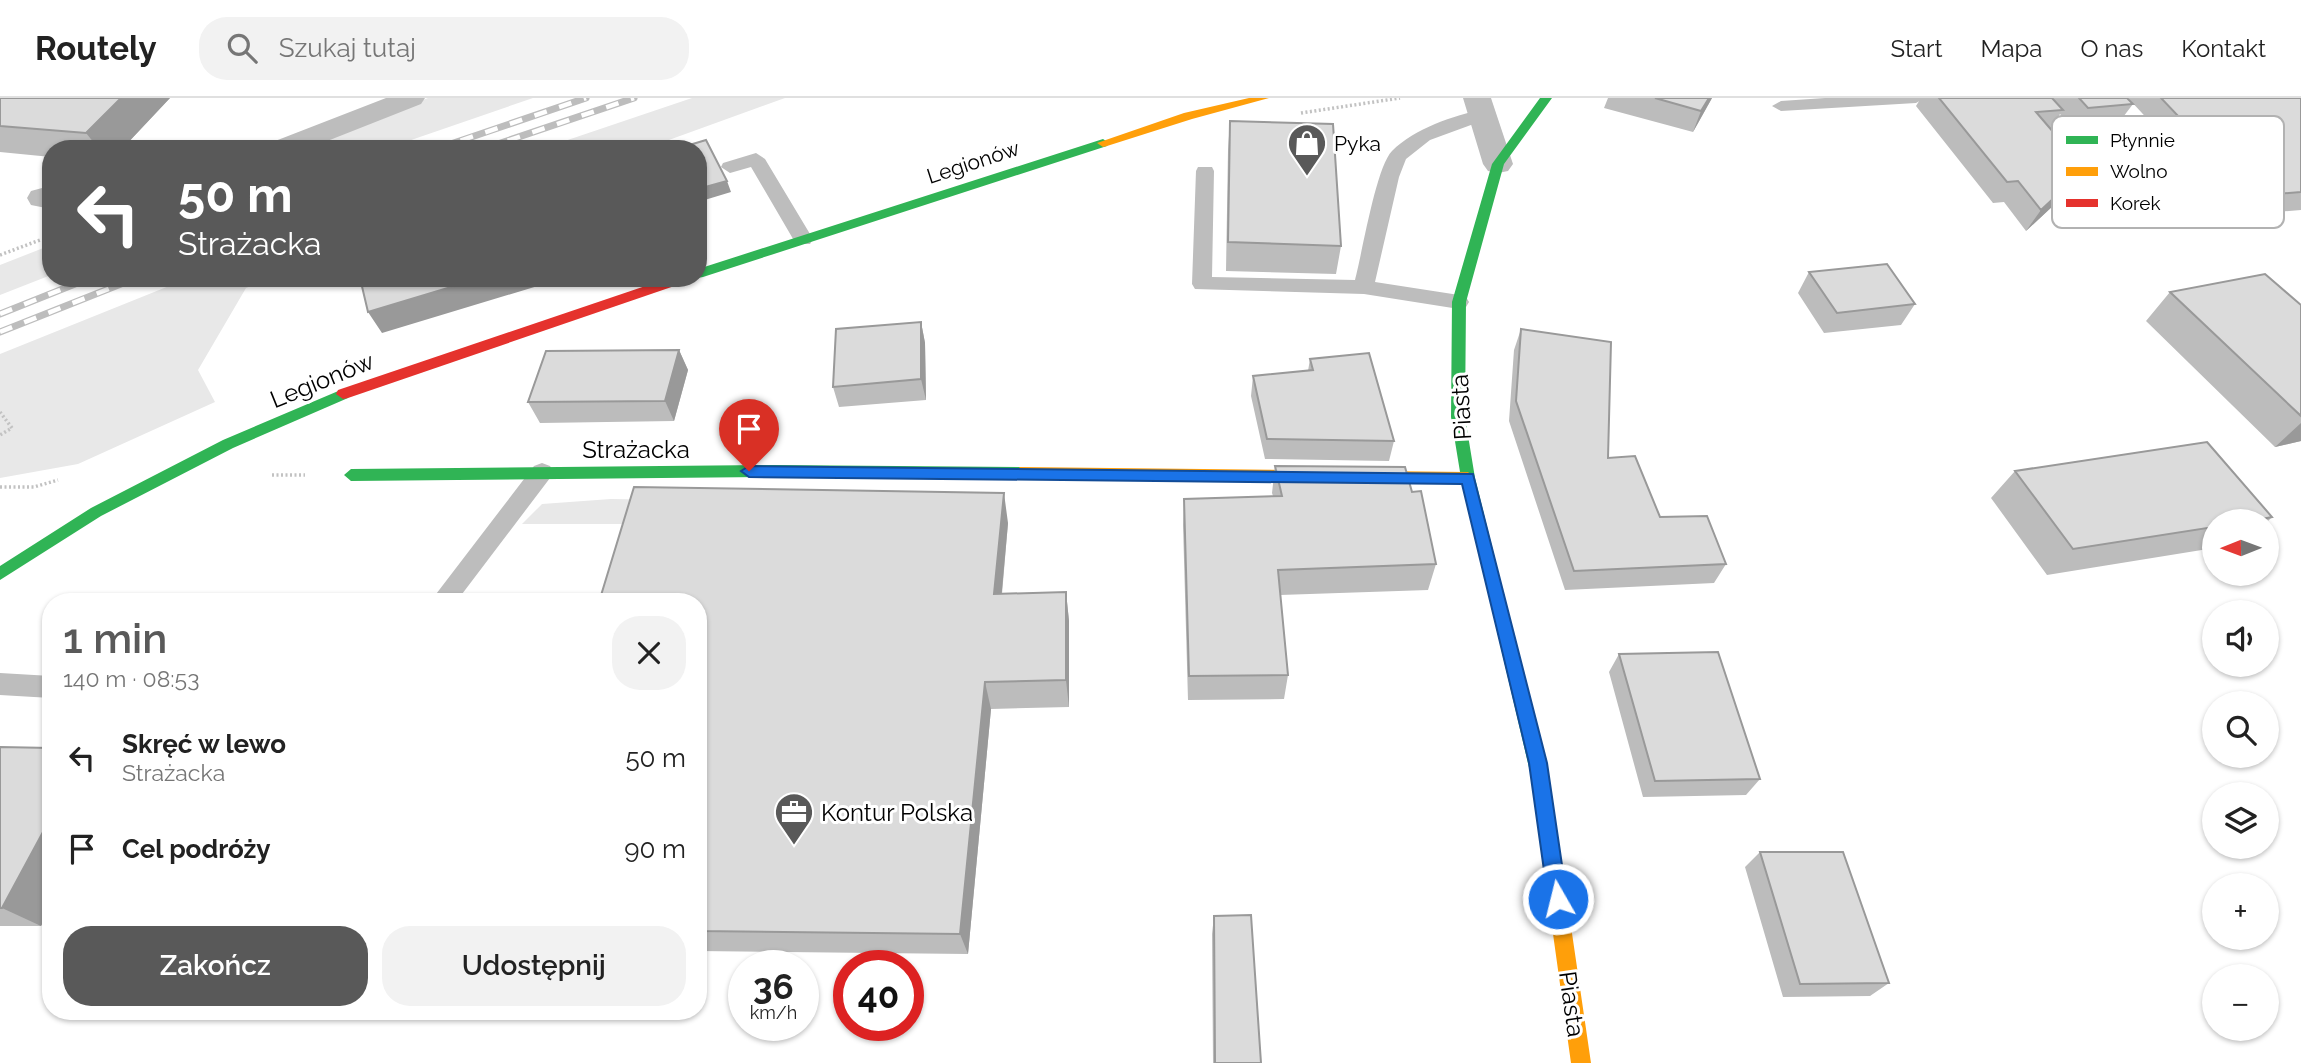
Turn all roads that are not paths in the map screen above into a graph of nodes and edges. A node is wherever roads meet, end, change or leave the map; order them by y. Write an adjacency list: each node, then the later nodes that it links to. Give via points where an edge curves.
1 (411, 98): 9 (street)
2 (1263, 98): 13 (street, Legionów, via 1188,116)
3 (1916, 98): 7 (lane)
4 (2033, 98): 8 (lane)
5 (1544, 99): 10 (street, Piasta)
6 (1480, 106): 10 (street); 16 (lane, via 1423,136 1398,156)
7 (1782, 106)
8 (2052, 120)
9 (303, 140)
10 (1498, 164): 17 (street, Piasta)
11 (730, 167): 13 (lane, via 756,159)
12 (1205, 171): 16 (lane, via 1202,284)
13 (803, 239): 14 (street, Legionów)
14 (707, 271)
15 (656, 287): 21 (street, Legionów, via 356,388 241,438 96,512)
16 (1364, 287): 17 (lane)
17 (1459, 302): 20 (street, Piasta, via 1458,417)
18 (542, 472): 19 (street, Strażacka); 20 (street, Strażacka); 22 (lane)
19 (351, 475)
20 (1468, 478): 25 (street, Piasta, via 1538,763)
21 (0, 574)
22 (449, 593)
23 (0, 684): 24 (lane)
24 (42, 686)
25 (1581, 1063)

